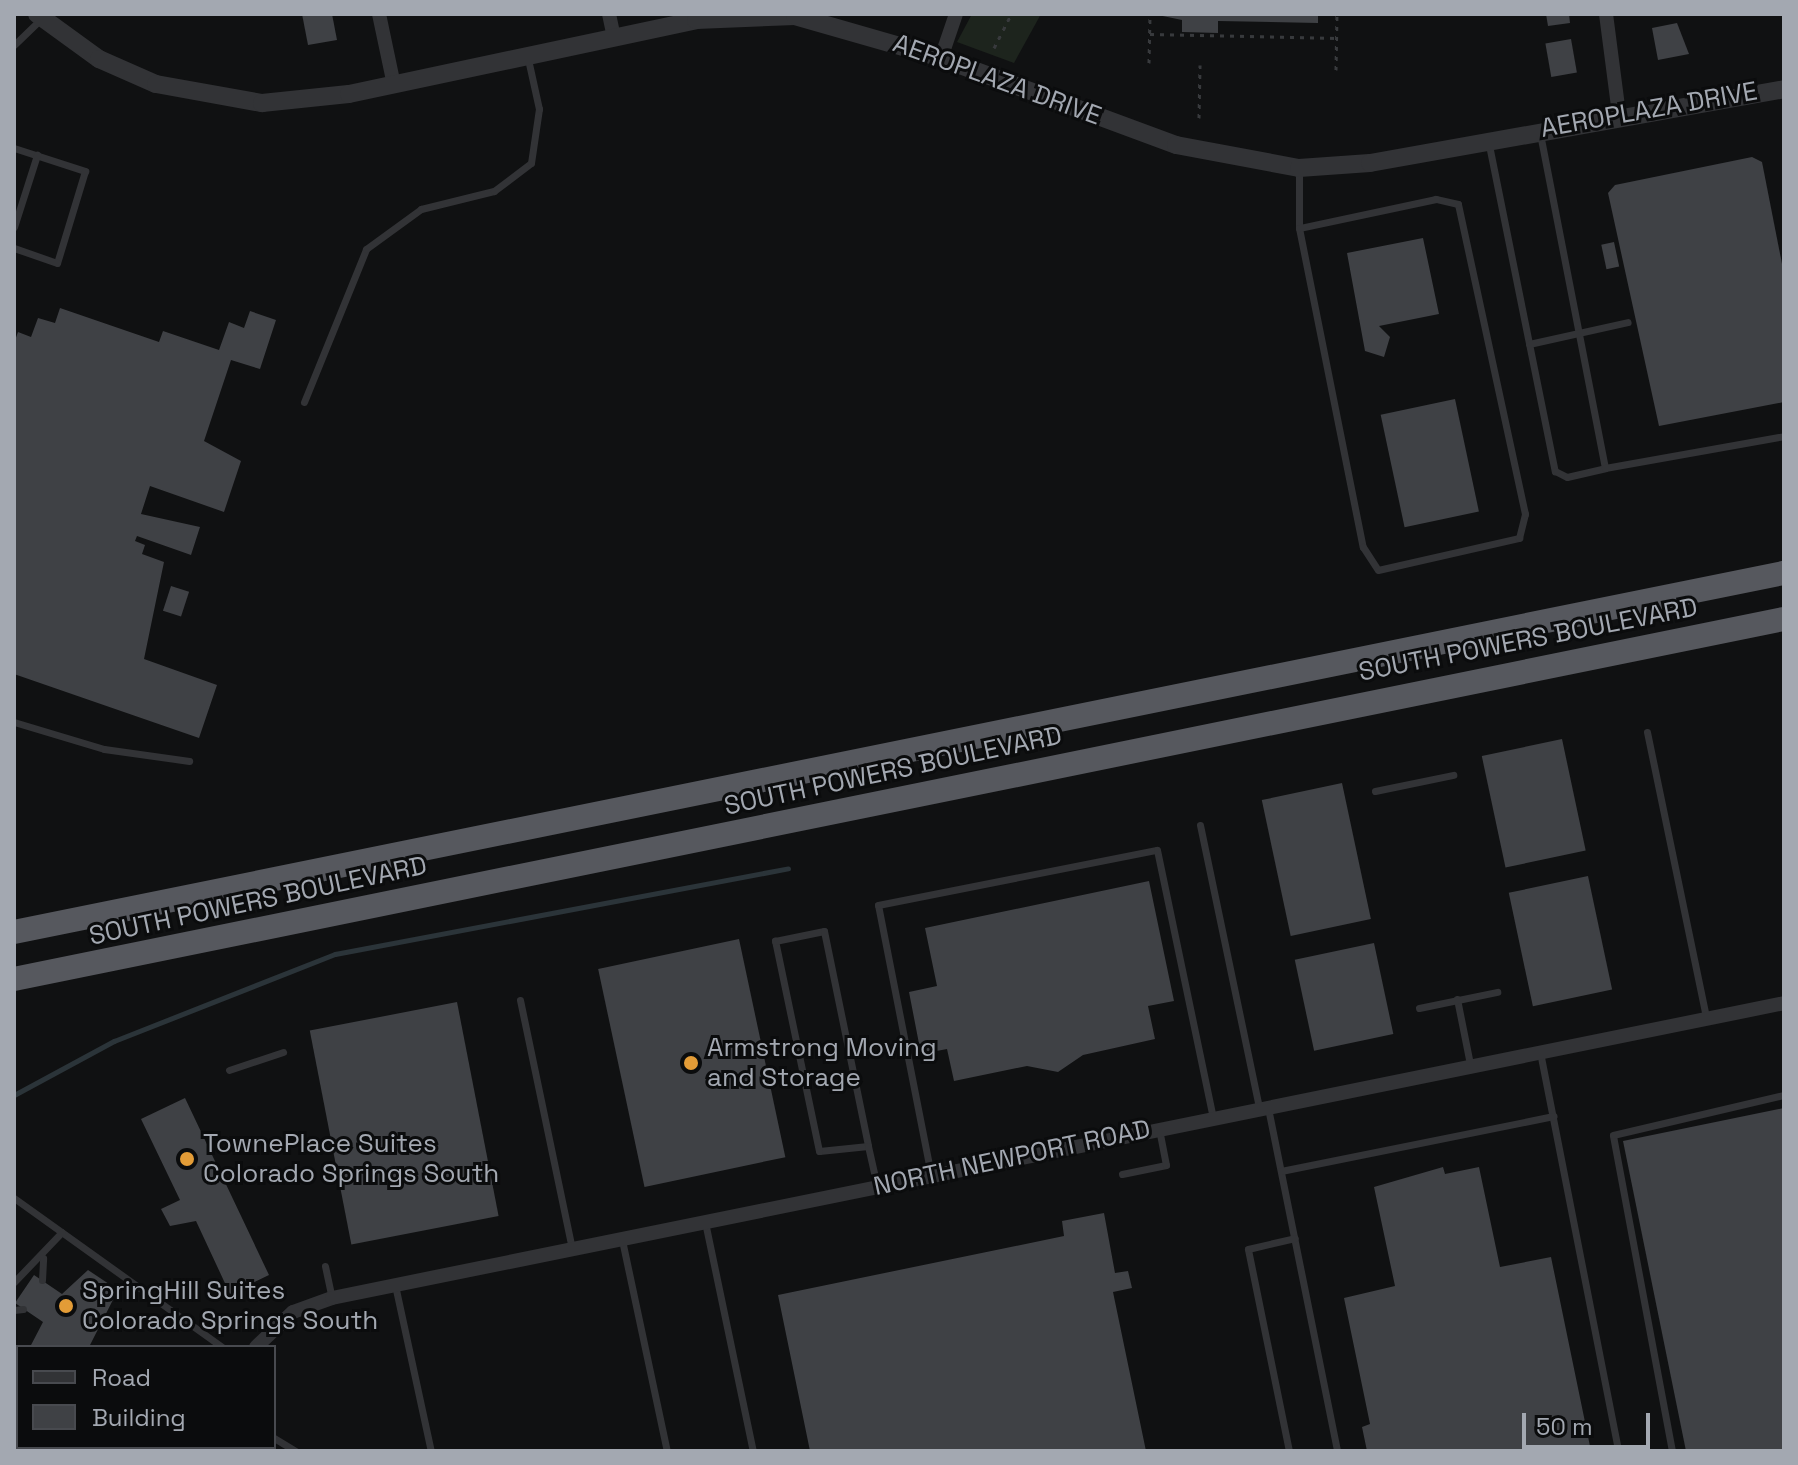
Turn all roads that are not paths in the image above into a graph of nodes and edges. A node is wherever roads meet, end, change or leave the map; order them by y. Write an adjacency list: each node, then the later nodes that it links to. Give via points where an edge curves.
1 (379, 14): 12 (street)
2 (609, 14): 8 (street)
3 (771, 14): 6 (street, AEROPLAZA DRIVE); 8 (street, AEROPLAZA DRIVE, via 696,20)
4 (956, 14): 11 (street)
5 (1606, 14): 14 (street)
6 (795, 15): 11 (street, AEROPLAZA DRIVE)
7 (39, 16): 9 (lane); 12 (street, AEROPLAZA DRIVE, via 126,72 212,97 297,102)
8 (614, 38): 10 (street, AEROPLAZA DRIVE)
9 (14, 45)
10 (527, 57): 12 (street, AEROPLAZA DRIVE); 27 (lane, via 539,109 531,163 494,191 421,209 366,249)
11 (941, 58): 19 (street, AEROPLAZA DRIVE, via 1176,145)
12 (394, 85)
13 (1784, 89): 14 (street, AEROPLAZA DRIVE)
14 (1619, 114): 15 (street, AEROPLAZA DRIVE)
15 (1539, 129): 16 (street, AEROPLAZA DRIVE); 25 (lane)
16 (1488, 138): 19 (street, AEROPLAZA DRIVE, via 1370,163); 26 (lane)
17 (14, 148): 18 (lane)
18 (37, 155): 20 (lane); 23 (lane, via 85,171 57,263)
19 (1299, 168): 22 (lane)
20 (18, 201): 21 (lane)
21 (14, 227)
22 (1299, 228): 22 (lane, via 1363,547 1378,570 1519,538 1525,514 1458,204 1436,199)
23 (14, 248)
24 (1628, 322): 25 (lane)
25 (1579, 333): 26 (lane); 29 (lane)
26 (1529, 344): 29 (lane, via 1555,471 1567,477)
27 (304, 402)
28 (1784, 436): 29 (lane)
29 (1605, 468)
30 (1784, 573): 38 (highway, SOUTH POWERS BOULEVARD)
31 (1784, 619): 39 (highway, SOUTH POWERS BOULEVARD)
32 (14, 722): 34 (lane, via 104,749)
33 (1647, 732): 45 (lane)
34 (189, 761)
35 (1453, 775): 36 (lane)
36 (1375, 791)
37 (1200, 825): 51 (lane)
38 (14, 932)
39 (14, 979)
40 (1497, 992): 41 (lane)
41 (1457, 999): 44 (lane); 48 (lane)
42 (520, 1000): 65 (lane)
43 (1784, 1003): 45 (street, NORTH NEWPORT ROAD)
44 (1419, 1008)
45 (1706, 1016): 46 (street, NORTH NEWPORT ROAD)
46 (1540, 1050): 48 (street, NORTH NEWPORT ROAD); 52 (lane)
47 (283, 1052): 49 (lane)
48 (1470, 1064): 51 (street, NORTH NEWPORT ROAD)
49 (229, 1070)
50 (1784, 1095): 82 (lane, via 1613,1135)
51 (1263, 1107): 53 (street, NORTH NEWPORT ROAD); 56 (lane)
52 (1553, 1116): 56 (lane); 81 (lane)
53 (1213, 1117): 54 (street, NORTH NEWPORT ROAD); 58 (lane, via 1157,850 878,905)
54 (1159, 1128): 57 (lane, via 1166,1165); 58 (street, NORTH NEWPORT ROAD)
55 (868, 1146): 55 (lane, via 819,1151 775,941 824,931); 59 (lane)
56 (1281, 1171): 64 (lane)
57 (1122, 1174)
58 (931, 1175): 59 (street, NORTH NEWPORT ROAD)
59 (877, 1186): 61 (street, NORTH NEWPORT ROAD)
60 (15, 1202): 62 (lane)
61 (705, 1221): 63 (street, NORTH NEWPORT ROAD); 78 (lane)
62 (62, 1232): 66 (lane); 72 (lane)
63 (622, 1238): 65 (street, NORTH NEWPORT ROAD); 77 (lane)
64 (1295, 1238): 79 (lane, via 1248,1249); 80 (lane)
65 (572, 1248): 70 (street, NORTH NEWPORT ROAD)
66 (43, 1258): 68 (lane); 69 (lane, via 27,1263)
67 (325, 1266): 71 (lane)
68 (42, 1280)
69 (14, 1282)
70 (395, 1285): 71 (street, NORTH NEWPORT ROAD); 76 (lane)
71 (332, 1298): 73 (street, NORTH NEWPORT ROAD, via 293,1312)
72 (219, 1345)
73 (258, 1345)
74 (276, 1439): 75 (lane)
75 (296, 1451)
76 (431, 1451)
77 (667, 1451)
78 (753, 1451)
79 (1289, 1451)
80 (1337, 1451)
81 (1618, 1451)
82 (1672, 1451)

